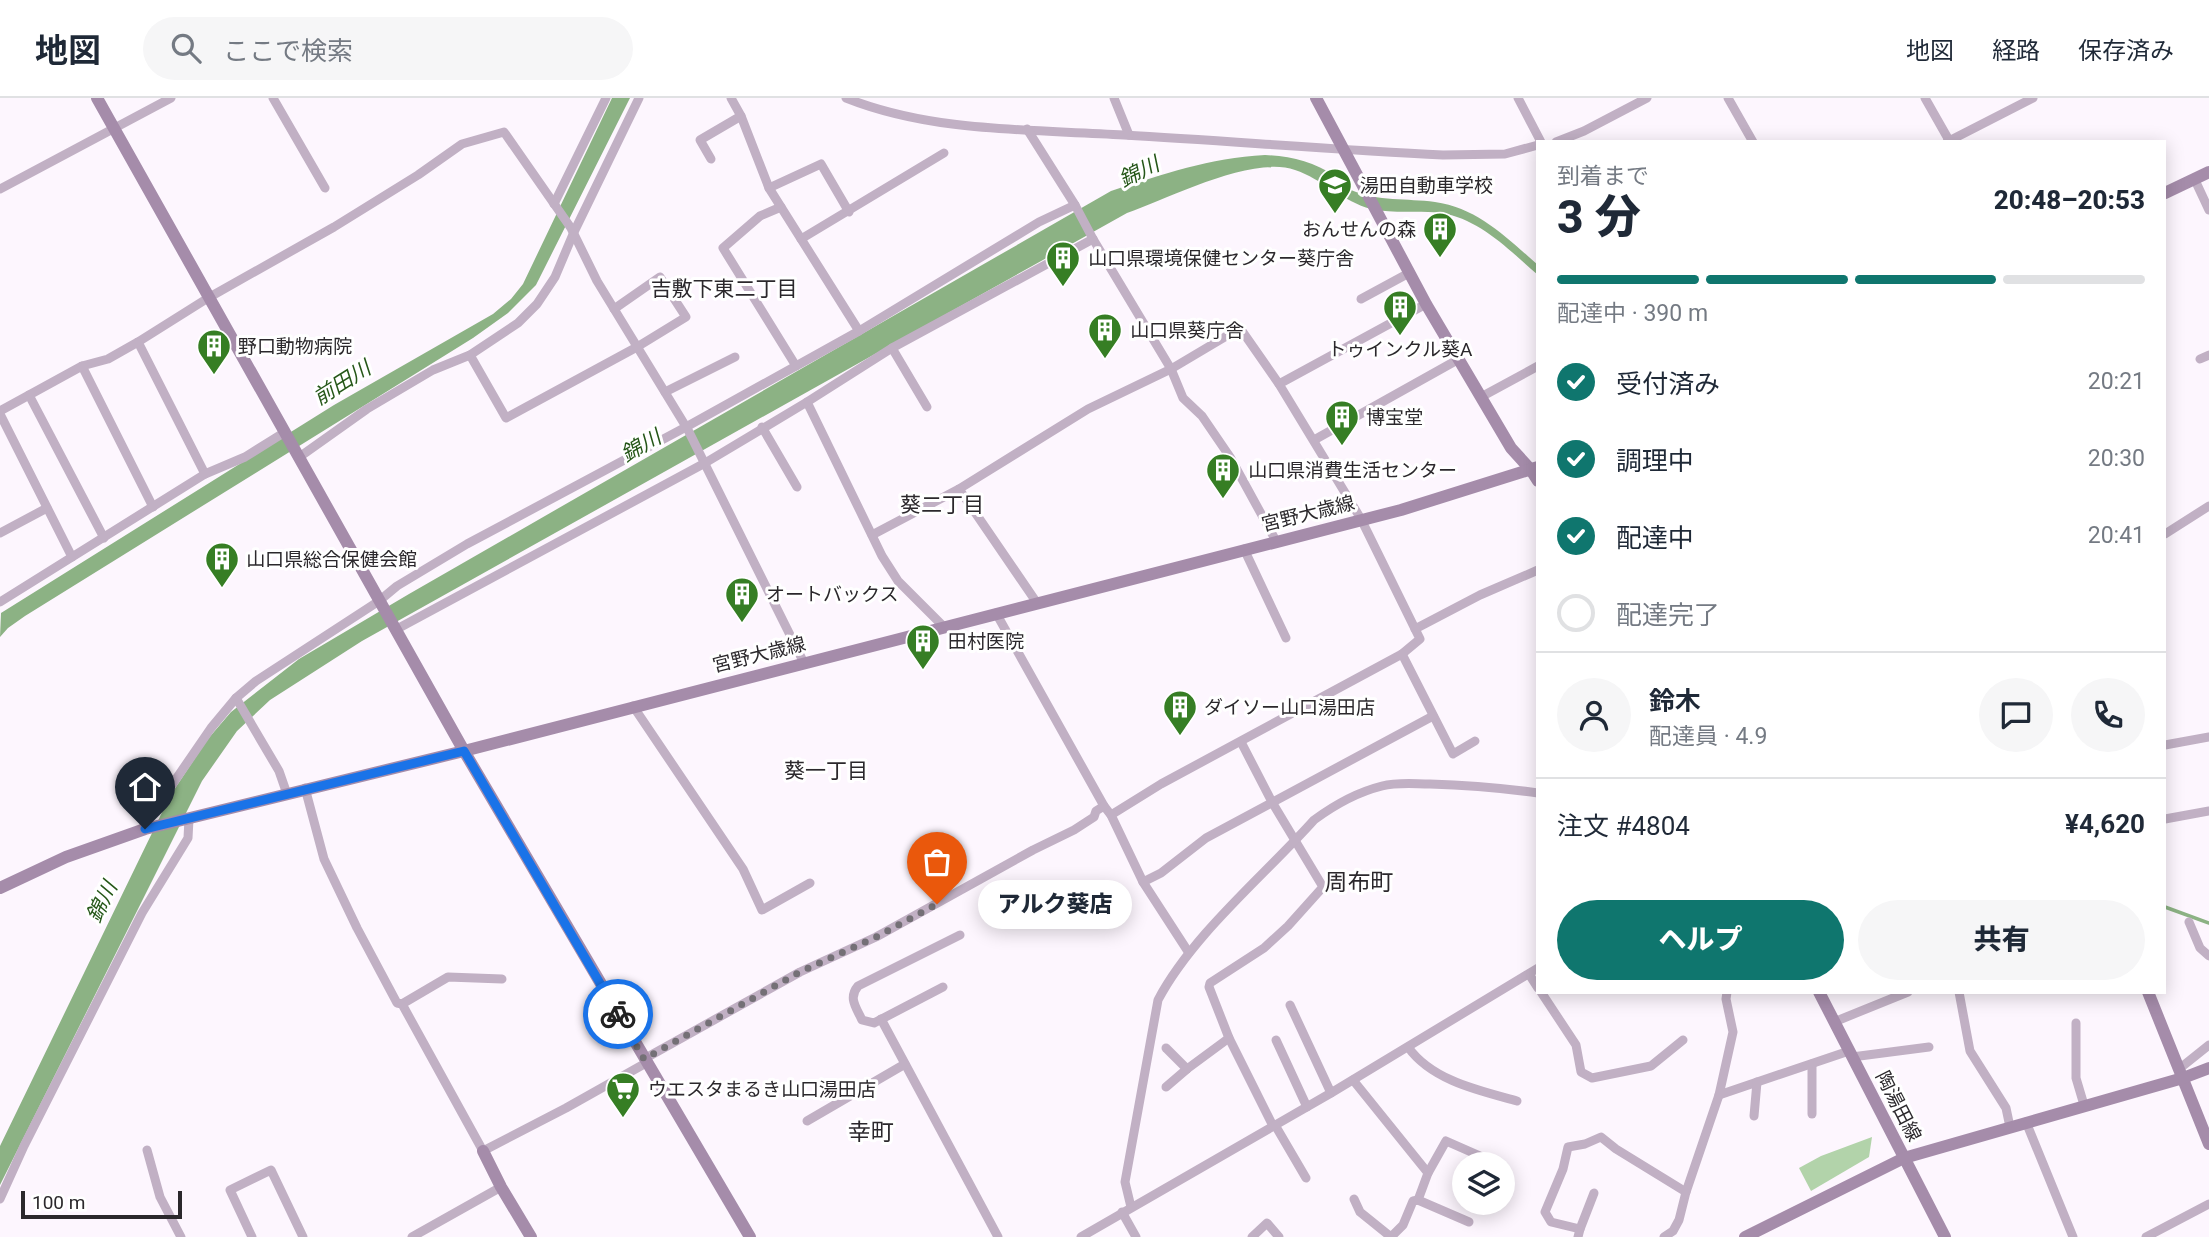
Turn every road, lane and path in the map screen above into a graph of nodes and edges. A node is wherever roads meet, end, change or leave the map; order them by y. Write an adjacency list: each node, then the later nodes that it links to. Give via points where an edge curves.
1 (97, 98): 16 (street)
2 (171, 98): 16 (street)
3 (273, 98): 30 (street)
4 (606, 98): 34 (street)
5 (639, 98): 39 (street)
6 (731, 98): 15 (street)
7 (846, 98): 17 (street, via 920,120)
8 (1115, 98): 18 (street)
9 (1316, 98): 25 (street)
10 (1518, 98): 19 (street)
11 (1647, 98): 20 (street)
12 (1728, 98): 21 (street)
13 (1925, 98): 22 (street)
14 (2033, 98): 23 (street)
15 (741, 116): 27 (street, via 699,140); 31 (street)
16 (113, 129): 32 (street); 43 (street)
17 (1027, 129): 18 (street); 35 (street)
18 (1129, 135): 25 (street)
19 (1537, 140)
20 (1561, 140)
21 (1752, 140)
22 (1947, 140)
23 (1950, 140)
24 (1536, 145): 25 (street, via 1505,154 1475,155)
25 (1344, 150): 42 (street)
26 (944, 153): 38 (street)
27 (711, 159)
28 (2209, 172): 29 (street)
29 (2194, 178): 33 (street); 37 (street)
30 (325, 188)
31 (769, 188): 36 (street); 38 (street, via 821,164)
32 (0, 189)
33 (2166, 192)
34 (555, 204): 39 (street); 43 (street, via 504,132 462,144 334,227)
35 (1075, 205): 41 (street); 47 (street)
36 (782, 207): 40 (street); 55 (street, via 760,216 723,248)
37 (2209, 210)
38 (849, 212): 40 (street)
39 (573, 230): 46 (street); 51 (street, via 555,277 537,304 518,323)
40 (801, 239): 47 (street)
41 (1093, 239): 50 (street); 57 (street)
42 (1409, 273): 44 (street); 45 (street)
43 (208, 298): 48 (street); 67 (street)
44 (1361, 299)
45 (1426, 304): 53 (street); 58 (street)
46 (614, 309): 49 (street); 49 (street, via 660,277 686,317)
47 (859, 331): 55 (street)
48 (138, 342): 54 (street, via 108,359); 72 (street)
49 (637, 347): 51 (street, via 506,418); 59 (street)
50 (892, 348): 62 (street); 63 (street)
51 (470, 355): 69 (street, via 433,370)
52 (735, 357): 59 (street)
53 (1459, 359): 61 (street); 68 (street)
54 (82, 366): 60 (street); 76 (street)
55 (796, 366): 66 (street)
56 (1536, 367): 61 (street)
57 (1171, 369): 58 (street, via 1240,328); 74 (street, via 1088,409); 83 (street, via 1184,398 1230,457)
58 (1279, 384): 68 (street)
59 (665, 393): 66 (street)
60 (29, 395): 64 (street); 82 (street)
61 (1482, 397): 71 (street, via 1511,448)
62 (807, 402): 65 (street); 81 (street)
63 (927, 407)
64 (0, 413): 77 (street)
65 (762, 428): 70 (street); 73 (street)
66 (687, 429): 70 (street); 88 (street, via 467,544 397,586)
67 (285, 432): 69 (street); 72 (street, via 245,457)
68 (1314, 440): 78 (street)
69 (298, 456): 88 (street)
70 (705, 463): 92 (street); 96 (street)
71 (1536, 473): 78 (street, 宮野大歳線)
72 (205, 474): 76 (street)
73 (797, 487)
74 (959, 489): 81 (street); 89 (street)
75 (2209, 506): 79 (street)
76 (152, 507): 82 (street)
77 (47, 508): 80 (street); 85 (street)
78 (1361, 519): 83 (street, 宮野大歳線); 93 (street)
79 (2166, 529)
80 (0, 533)
81 (872, 535): 91 (street, via 898,580)
82 (104, 538): 85 (street)
83 (1276, 541): 84 (street, 宮野大歳線)
84 (1244, 549): 89 (street, 宮野大歳線); 94 (street)
85 (72, 557): 87 (street)
86 (1536, 571): 93 (street)
87 (0, 602)
88 (380, 603): 92 (street); 97 (street)
89 (1037, 603): 90 (street, 宮野大歳線)
90 (996, 613): 91 (street, 宮野大歳線); 109 (street)
91 (943, 626): 96 (street, 宮野大歳線)
92 (395, 627): 104 (street)
93 (1415, 629): 95 (street, via 1420,639)
94 (1286, 638)
95 (1402, 654): 99 (street); 102 (street)
96 (804, 663): 98 (street, 宮野大歳線)
97 (236, 698): 107 (street, via 279,771); 114 (street)
98 (634, 706): 104 (street, 宮野大歳線); 117 (street, via 743,869 762,910)
99 (1433, 716): 101 (street, via 1453,754); 108 (street)
100 (2209, 737): 103 (street)
101 (1475, 741)
102 (1241, 742): 108 (street); 111 (street)
103 (2166, 746)
104 (464, 751): 105 (street, 宮野大歳線); 147 (street)
105 (305, 788): 107 (street, 宮野大歳線); 134 (street, via 324,859 385,981)
106 (1536, 793): 115 (street, via 1485,785 1380,787 1326,811)
107 (287, 794): 112 (street, 宮野大歳線)
108 (1272, 802): 115 (street); 116 (street, via 1206,838)
109 (1104, 806): 111 (street); 147 (street, via 1074,830 876,937 800,972)
110 (2209, 811): 113 (street)
111 (1111, 815): 116 (street)
112 (186, 819): 114 (street, 宮野大歳線); 177 (street, via 188,838 142,914)
113 (2166, 819)
114 (143, 829): 118 (street, 宮野大歳線, via 66,856)
115 (1295, 841): 121 (street); 139 (street, via 1323,887 1264,948 1210,983)
116 (1143, 882): 121 (street)
117 (810, 883)
118 (0, 888)
119 (2189, 922): 122 (street, via 2200,948)
120 (960, 935): 136 (street, via 858,986 852,993 862,1020 874,1023)
121 (1189, 953): 181 (street, via 1158,1000 1153,1018 1125,1182)
122 (2209, 956)
123 (1536, 969): 124 (street)
124 (1529, 974): 126 (street); 143 (street)
125 (502, 979): 134 (street, via 448,977)
126 (1536, 985)
127 (943, 987): 136 (street)
128 (1542, 994): 141 (street, via 1576,1045 1581,1072 1592,1078 1651,1066)
129 (1727, 994): 157 (street, via 1733,1032)
130 (1820, 994): 137 (street, 陶湯田線)
131 (1903, 994): 137 (street)
132 (1959, 994): 166 (street, via 1970,1051 2006,1108)
133 (2149, 994): 152 (street)
134 (402, 1004): 169 (street)
135 (1290, 1005): 156 (street)
136 (881, 1019): 148 (street)
137 (1834, 1022): 146 (street, 陶湯田線)
138 (2076, 1023): 159 (street, via 2076,1078)
139 (1229, 1038): 151 (street); 165 (street)
140 (1276, 1040): 160 (street)
141 (1683, 1040)
142 (2209, 1045): 152 (street)
143 (1408, 1047): 153 (street); 158 (street, via 1450,1081)
144 (1928, 1047): 146 (street)
145 (1167, 1048): 151 (street)
146 (1851, 1054): 149 (street); 171 (street, 陶湯田線)
147 (645, 1061): 169 (street); 189 (street)
148 (905, 1064): 163 (street); 190 (street)
149 (1812, 1064): 154 (street); 161 (street)
150 (2209, 1068): 152 (street)
151 (1187, 1069): 155 (street)
152 (2181, 1073): 159 (street); 167 (street)
153 (1353, 1080): 156 (street); 172 (street)
154 (1757, 1082): 157 (street); 162 (street)
155 (1166, 1087)
156 (1331, 1093): 160 (street)
157 (1719, 1095): 175 (street)
158 (1517, 1101)
159 (2084, 1105): 164 (street)
160 (1307, 1107): 165 (street)
161 (1812, 1114)
162 (1754, 1116)
163 (807, 1121)
164 (2026, 1122): 166 (street); 199 (street)
165 (1274, 1125): 173 (street); 181 (street)
166 (2010, 1126): 171 (street)
167 (2209, 1144)
168 (146, 1150): 184 (street, via 160,1197)
169 (483, 1151): 174 (street)
170 (1471, 1152): 172 (street, via 1446,1141)
171 (1904, 1158): 197 (street); 198 (street, 陶湯田線)
172 (1428, 1173): 179 (street)
173 (1306, 1178)
174 (501, 1186): 187 (street); 188 (street)
175 (1686, 1192): 183 (street, via 1601,1137 1568,1147 1545,1212 1551,1222); 196 (street, via 1679,1220)
176 (1594, 1193): 183 (street)
177 (0, 1199)
178 (1354, 1199): 195 (street, via 1360,1212)
179 (1418, 1200): 182 (street); 195 (street)
180 (2209, 1204): 200 (street)
181 (1127, 1210): 191 (street); 192 (street)
182 (1469, 1222)
183 (1579, 1233)
184 (181, 1237)
185 (252, 1237): 186 (street, via 230,1190 271,1170)
186 (303, 1237)
187 (412, 1237)
188 (531, 1237)
189 (751, 1237)
190 (998, 1237)
191 (1081, 1237)
192 (1136, 1237)
193 (1252, 1237): 194 (street, via 1266,1223)
194 (1279, 1237)
195 (1391, 1237)
196 (1664, 1237)
197 (1745, 1237)
198 (1945, 1237)
199 (2073, 1237)
200 (2146, 1237)

